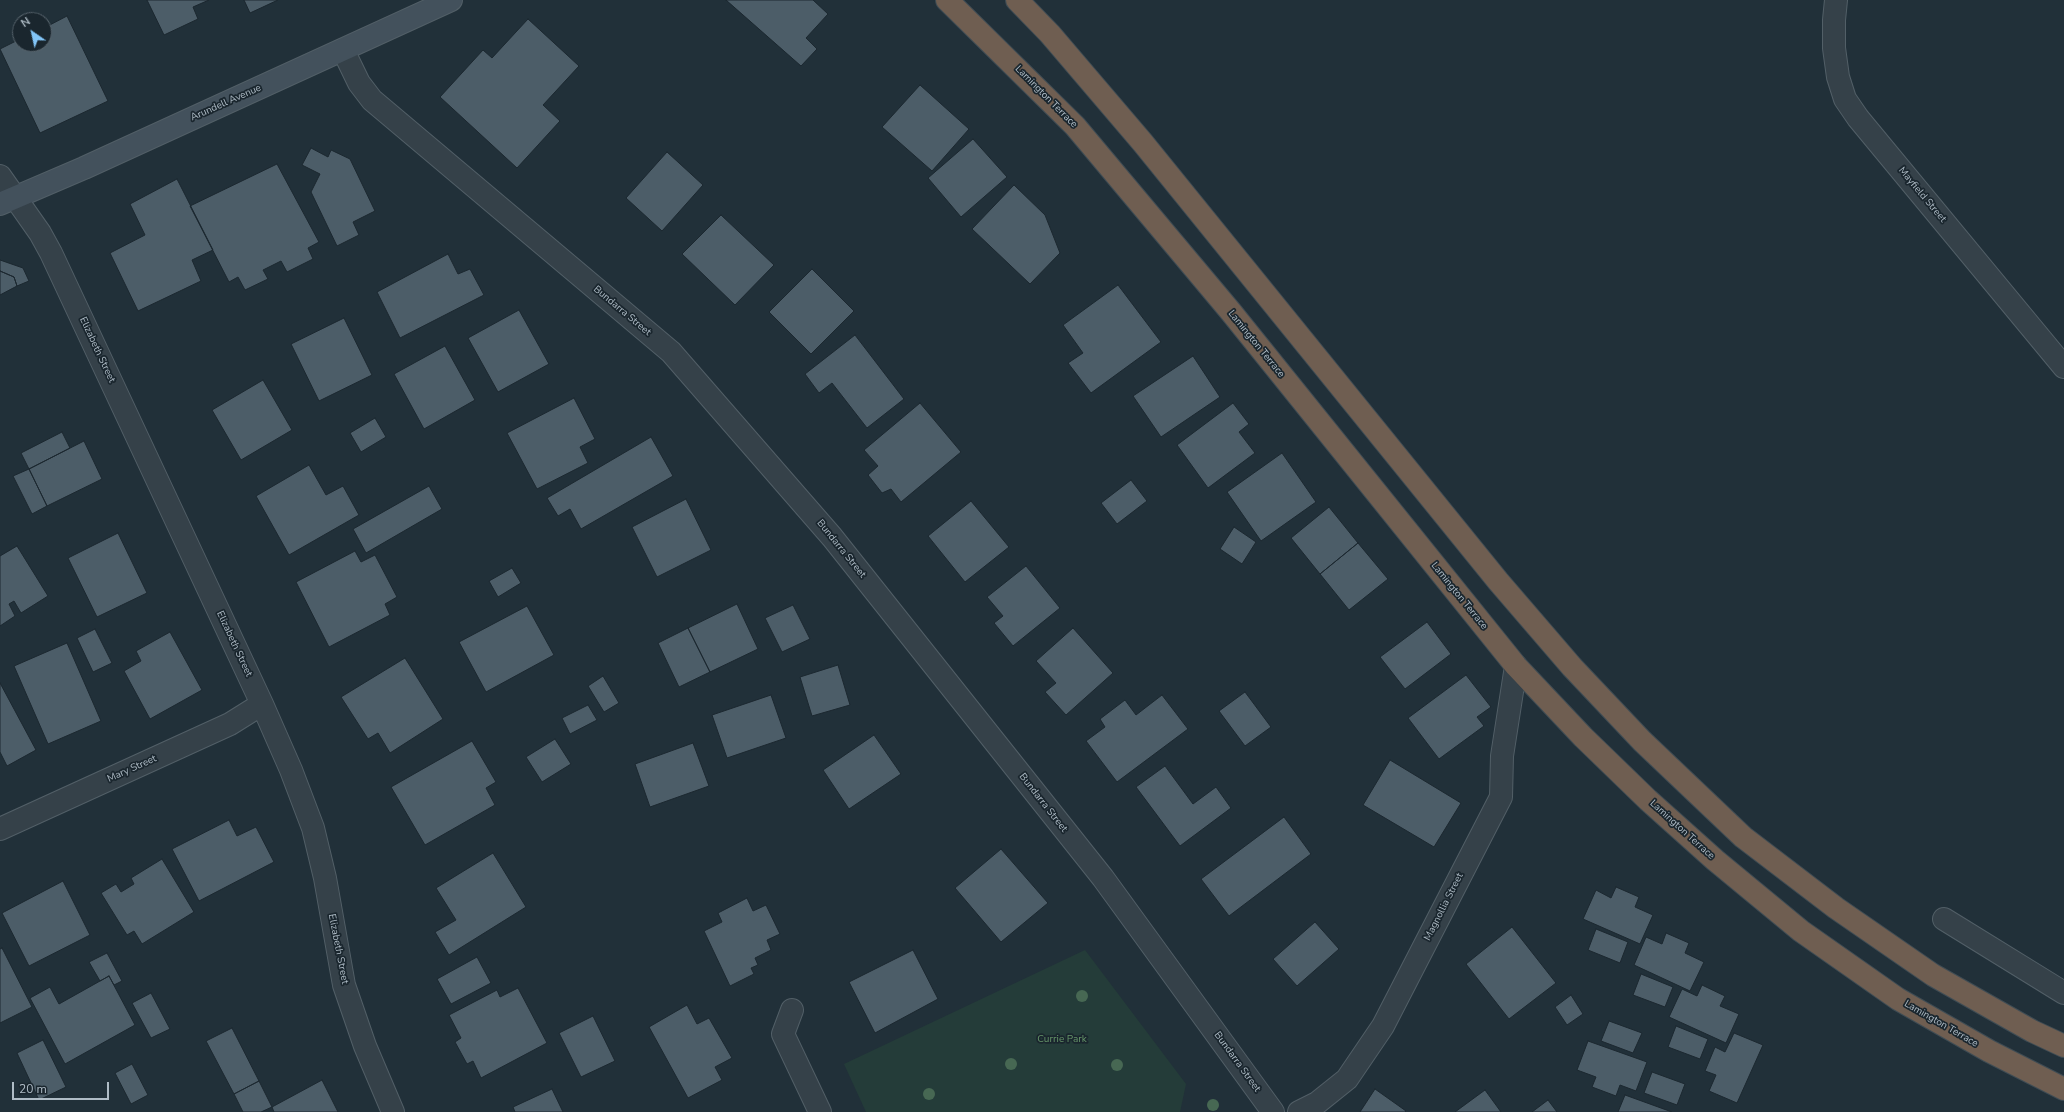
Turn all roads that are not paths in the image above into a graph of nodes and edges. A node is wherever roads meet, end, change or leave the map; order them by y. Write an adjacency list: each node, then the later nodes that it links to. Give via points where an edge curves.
1 (451, 0): 5 (main road, Arundell Avenue)
2 (947, 0): 9 (highway, Lamington Terrace, via 1075,126 1231,312)
3 (1017, 0): 15 (highway, via 1050,34 1143,143 1498,581 1572,667 1642,741 1743,837 1836,908 1933,976)
4 (1836, 0): 8 (street, Mayfield Street, via 1834,48 1838,77 1845,99)
5 (343, 50): 7 (main road, Arundell Avenue); 19 (street, Bundarra Street, via 359,83 372,100 671,352 832,537 1094,866)
6 (0, 176): 7 (street, Elizabeth Street)
7 (8, 201): 10 (street, Elizabeth Street, via 40,233 51,253)
8 (2064, 367)
9 (1516, 666): 16 (highway, Lamington Terrace, via 1583,737 1648,800 1715,860 1802,931 1898,999 1989,1051); 20 (street, Magnollia Street, via 1502,756 1501,797 1383,1026 1347,1079 1317,1103)
10 (262, 704): 11 (street, Mary Street, via 230,724); 17 (street, Elizabeth Street, via 313,828 325,878 344,985 365,1046)
11 (0, 828)
12 (1944, 919): 13 (street)
13 (2064, 993)
14 (792, 1010): 18 (street, via 783,1034)
15 (2064, 1046)
16 (2064, 1088)
17 (393, 1112)
18 (820, 1112)
19 (1273, 1112)
20 (1299, 1112)

